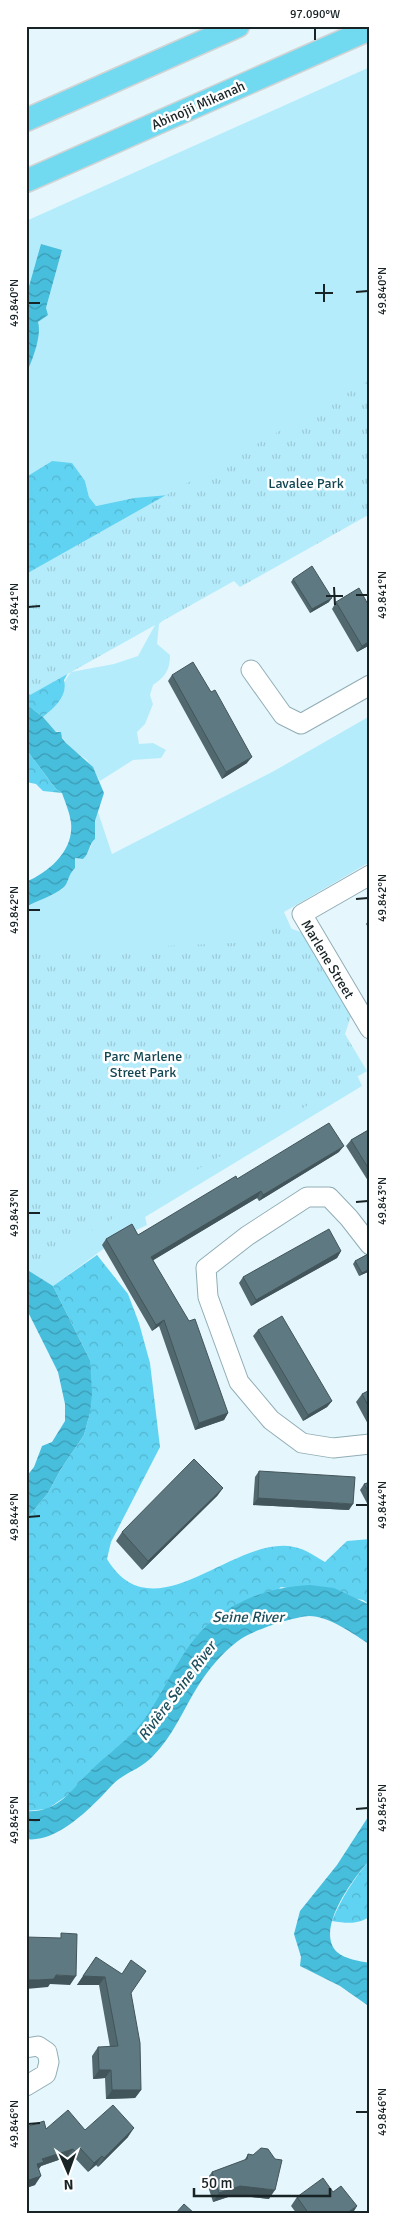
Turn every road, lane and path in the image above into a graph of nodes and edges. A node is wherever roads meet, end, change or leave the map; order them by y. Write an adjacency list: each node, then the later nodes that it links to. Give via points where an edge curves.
1 (238, 26): 3 (main road)
2 (370, 29): 4 (main road, Abinojii Mikanah)
3 (26, 120)
4 (26, 181)
5 (250, 670): 6 (street, via 283,715 302,724)
6 (370, 685)
7 (370, 875): 8 (street, Marlene Street, via 302,914)
8 (370, 1028)
9 (370, 1245): 10 (street, via 329,1197 307,1197 247,1236 206,1268 208,1297 239,1382 271,1420 302,1444 333,1448)
10 (370, 1444)
11 (26, 2048): 12 (street, via 38,2046 47,2052 49,2062 46,2074)
12 (26, 2086)

